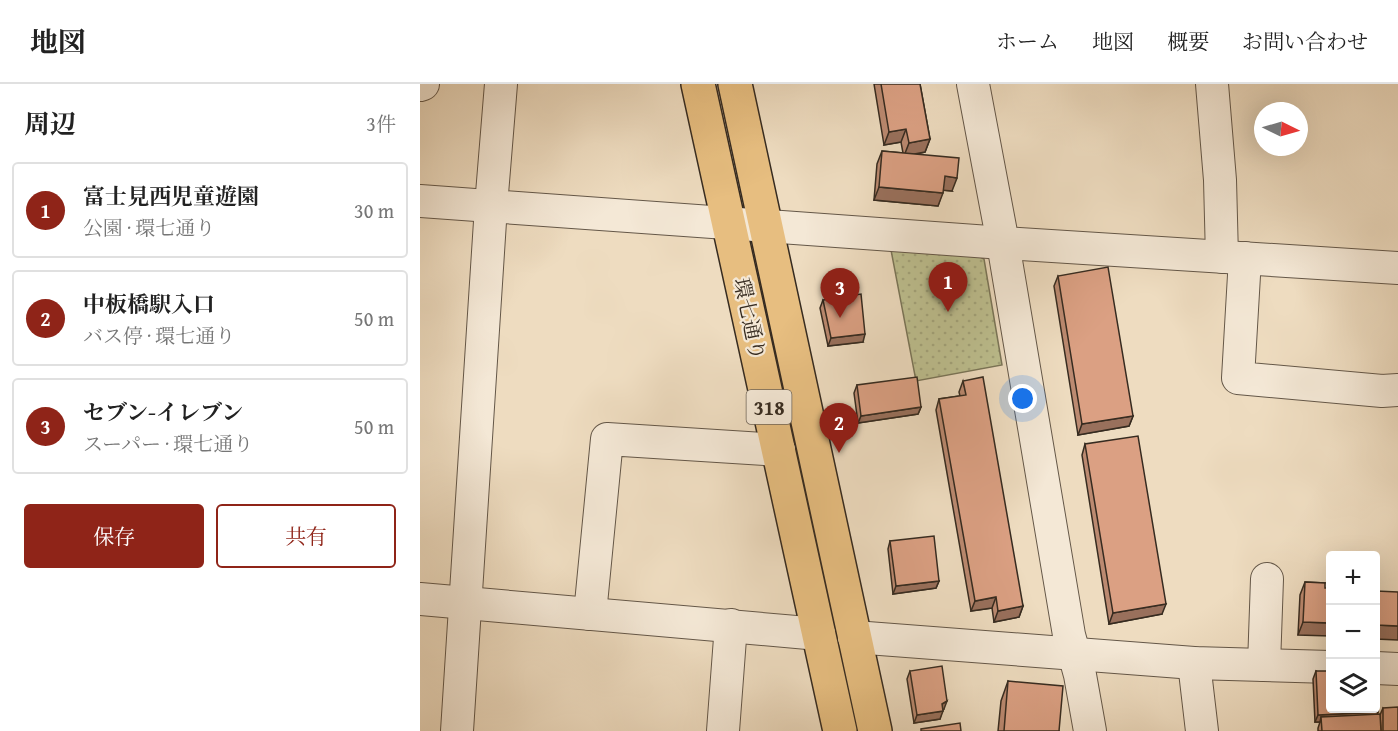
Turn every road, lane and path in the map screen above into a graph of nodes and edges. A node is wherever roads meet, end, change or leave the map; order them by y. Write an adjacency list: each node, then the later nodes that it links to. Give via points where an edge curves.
1 (501, 84): 7 (street)
2 (698, 84): 8 (main road, 環七通り / 318)
3 (735, 84): 9 (main road, 環七通り / 318)
4 (973, 84): 10 (street)
5 (1212, 84): 11 (street, via 1220,180)
6 (420, 201): 7 (street)
7 (491, 206): 8 (street); 17 (street)
8 (730, 224): 9 (street); 14 (main road, 環七通り / 318)
9 (766, 225): 10 (street); 21 (main road, 環七通り / 318)
10 (1003, 243): 11 (street); 22 (street)
11 (1234, 258): 12 (street); 13 (street, via 1238,378)
12 (1398, 268)
13 (1398, 390)
14 (778, 450): 18 (street, via 607,439); 20 (main road, 環七通り / 318)
15 (1267, 579): 24 (street)
16 (420, 599): 17 (street)
17 (466, 603): 18 (street); 28 (street)
18 (590, 614): 19 (street)
19 (731, 626): 20 (street); 29 (street)
20 (819, 634): 30 (main road, 環七通り / 318)
21 (854, 637): 22 (street); 31 (main road, 環七通り / 318)
22 (1074, 655): 23 (street); 32 (street)
23 (1194, 663): 24 (street); 33 (street)
24 (1264, 666): 25 (street)
25 (1326, 667)
26 (1380, 668): 27 (street)
27 (1398, 669)
28 (457, 731)
29 (723, 731)
30 (840, 731)
31 (875, 731)
32 (1090, 731)
33 (1202, 731)

